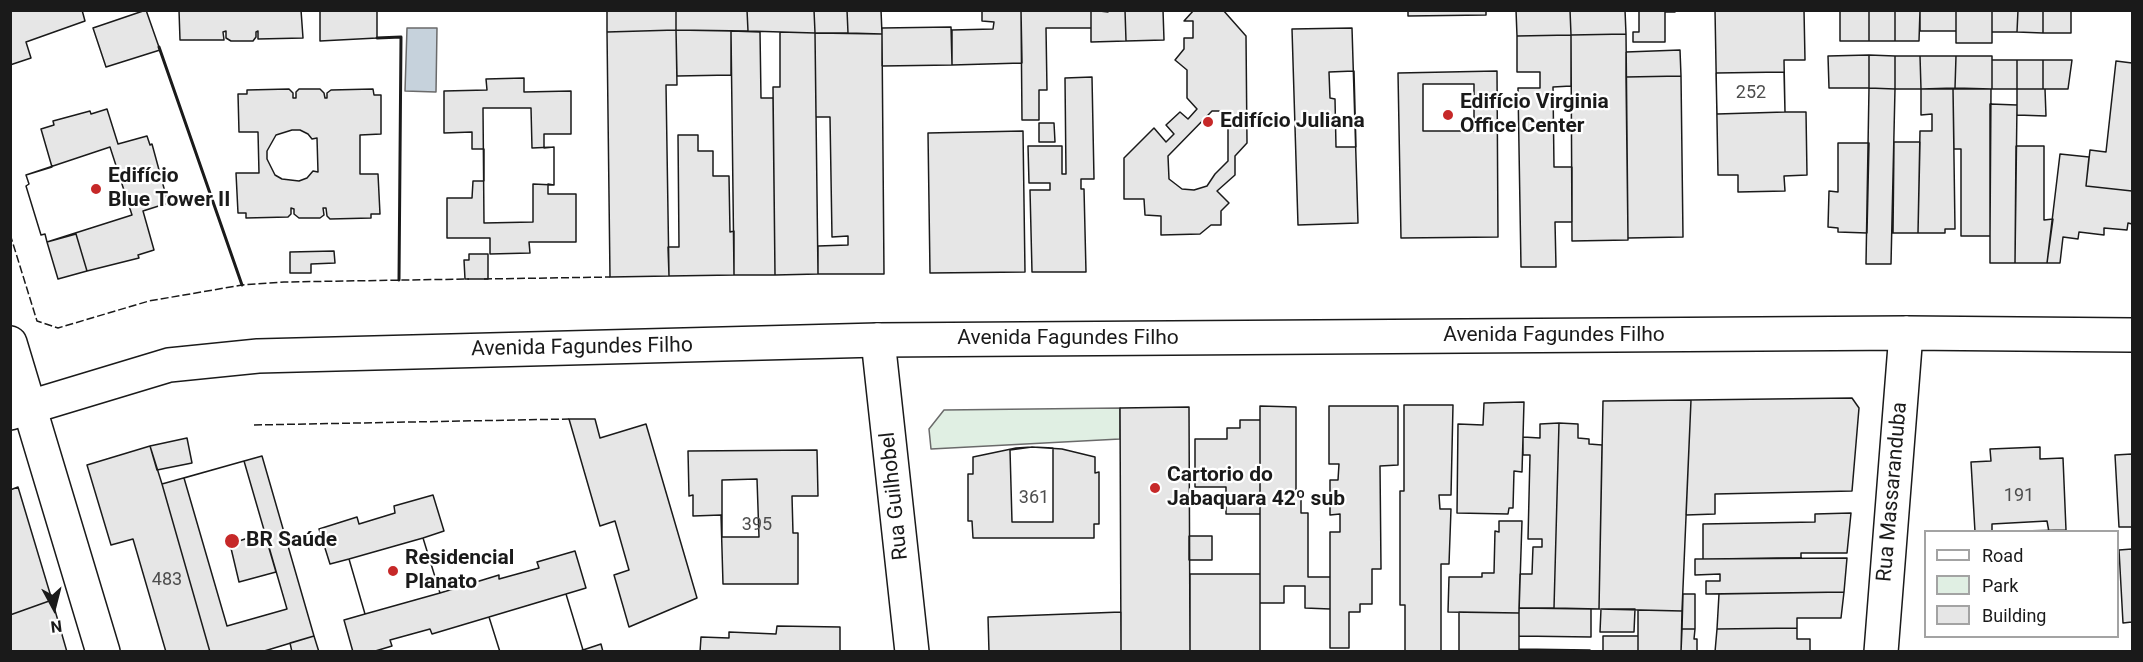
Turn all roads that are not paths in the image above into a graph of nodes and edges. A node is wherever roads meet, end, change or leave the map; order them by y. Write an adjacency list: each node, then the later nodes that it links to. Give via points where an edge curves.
1 (1906, 333): 2 (street, Avenida Fagundes Filho); 3 (street, Avenida Fagundes Filho); 8 (street, Rua Massaranduba)
2 (2133, 335)
3 (878, 340): 5 (street, Avenida Fagundes Filho, via 258,356 169,365); 7 (street, Rua Guilhobel)
4 (10, 343): 5 (street)
5 (21, 409): 6 (street)
6 (103, 651)
7 (912, 651)
8 (1881, 651)

